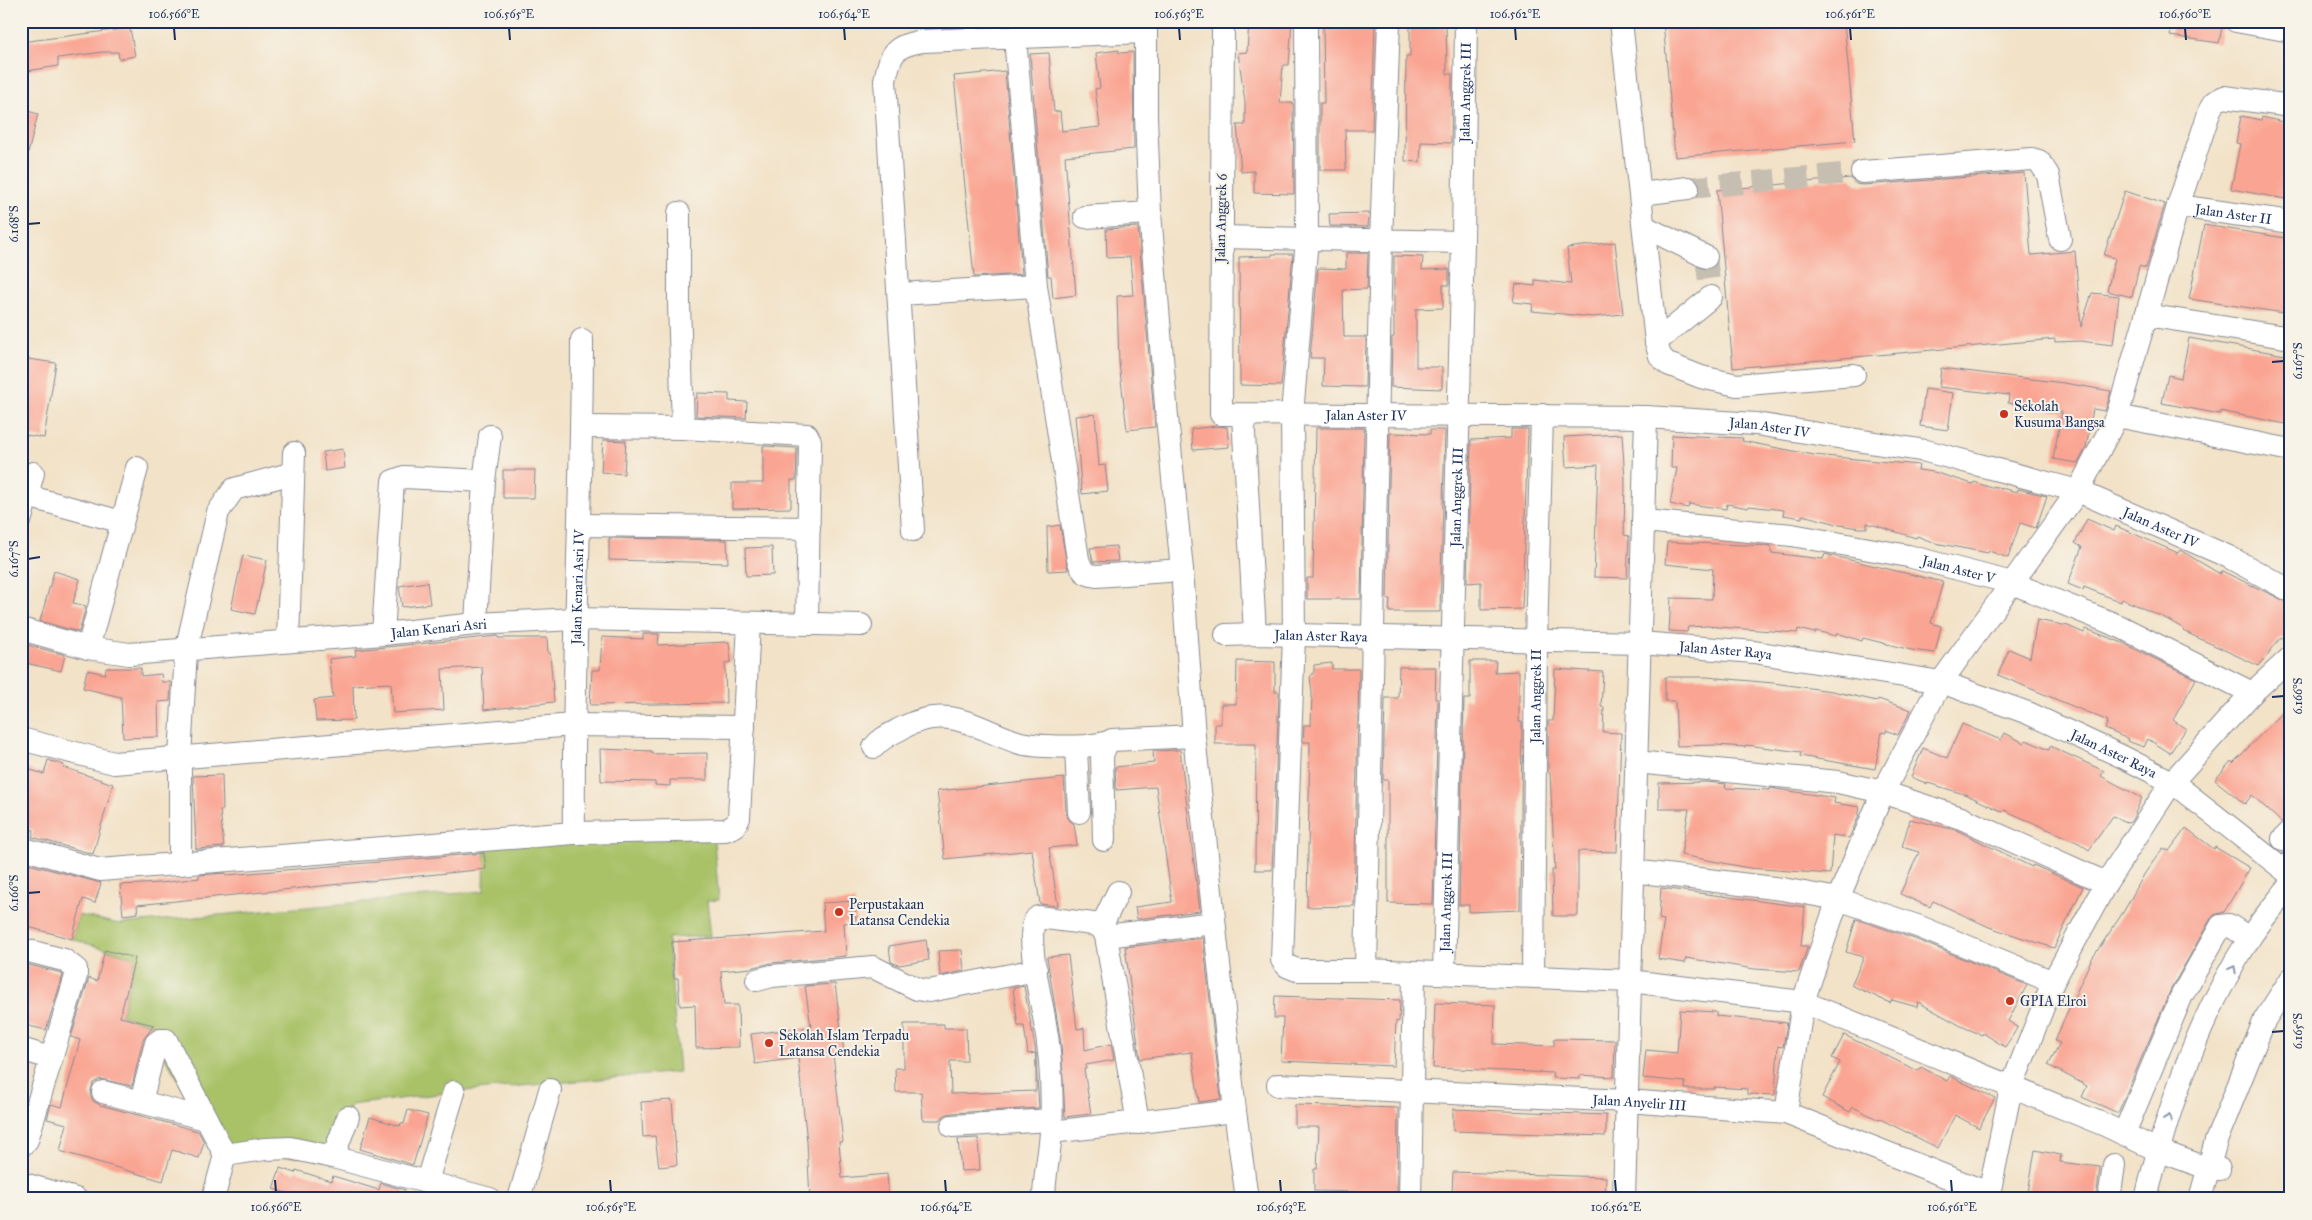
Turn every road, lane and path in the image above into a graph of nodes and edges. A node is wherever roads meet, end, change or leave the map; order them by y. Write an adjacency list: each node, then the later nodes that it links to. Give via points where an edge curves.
1 (1223, 21): 20 (street, Jalan Anggrek 6)
2 (1306, 21): 21 (street)
3 (1389, 21): 23 (street)
4 (1466, 21): 24 (street, Jalan Anggrek III)
5 (1621, 21): 13 (street)
6 (2236, 21): 9 (street)
7 (1146, 27): 8 (street); 16 (street)
8 (1018, 31): 26 (street); 27 (street, via 923,41 893,53 885,80)
9 (2291, 32)
10 (2291, 106): 14 (street, via 2234,97 2214,102)
11 (1862, 172): 22 (street, via 2039,161 2048,175)
12 (1688, 188): 13 (street)
13 (1641, 194): 19 (street)
14 (2178, 206): 18 (street, Jalan Aster II); 29 (street)
15 (679, 213): 43 (street)
16 (1150, 213): 17 (street); 57 (street)
17 (1085, 217)
18 (2291, 222)
19 (1645, 228): 25 (street); 32 (street)
20 (1220, 237): 21 (street); 34 (street, Jalan Anggrek 6)
21 (1307, 239): 23 (street); 35 (street)
22 (2060, 239)
23 (1381, 240): 24 (street); 36 (street)
24 (1463, 242): 38 (street, Jalan Anggrek III)
25 (1706, 257)
26 (1036, 286): 27 (street); 57 (street, via 1082,571 1086,575 1110,577)
27 (900, 294): 56 (street)
28 (1711, 297): 32 (street)
29 (2146, 315): 30 (street); 40 (street)
30 (2291, 338)
31 (582, 340): 42 (street, Jalan Kenari Asri IV)
32 (1656, 342): 33 (street, via 1660,356 1668,364 1701,377 1737,384)
33 (1854, 375)
34 (1221, 414): 37 (street, Jalan Aster IV)
35 (1292, 414): 36 (street, Jalan Aster IV); 37 (street, Jalan Aster IV); 69 (street)
36 (1378, 414): 38 (street, Jalan Aster IV); 70 (street)
37 (1243, 415): 67 (street)
38 (1458, 415): 39 (street, Jalan Aster IV); 71 (street, Jalan Anggrek III)
39 (1542, 415): 41 (street, Jalan Aster IV); 73 (street, Jalan Anggrek II)
40 (2117, 416): 45 (street); 49 (street)
41 (1646, 417): 49 (street, Jalan Aster IV, via 1756,424 1926,451); 52 (street)
42 (582, 427): 43 (street); 54 (street, Jalan Kenari Asri IV)
43 (683, 428): 55 (street, via 806,435 810,441)
44 (490, 436): 48 (street)
45 (2291, 450)
46 (137, 468): 53 (street)
47 (33, 473): 50 (street)
48 (484, 481): 62 (street); 66 (street, via 404,477 393,481)
49 (2078, 491): 58 (street); 59 (street, Jalan Aster IV, via 2230,557)
50 (27, 496): 51 (street); 53 (street)
51 (21, 518)
52 (1644, 521): 58 (street, Jalan Aster V, via 1792,535 1908,556); 74 (street)
53 (122, 522): 75 (street)
54 (581, 525): 55 (street); 60 (street, Jalan Kenari Asri IV)
55 (809, 528): 63 (street)
56 (913, 530)
57 (1182, 570): 82 (street)
58 (2012, 584): 78 (street); 79 (street, Jalan Aster V, via 2121,627)
59 (2291, 591)
60 (575, 619): 61 (street, Jalan Kenari Asri); 62 (street, Jalan Kenari Asri); 80 (street, Jalan Kenari Asri IV)
61 (749, 623): 63 (street, Jalan Kenari Asri); 81 (street)
62 (476, 624): 66 (street, Jalan Kenari Asri)
63 (807, 624): 64 (street, Jalan Kenari Asri)
64 (861, 625)
65 (21, 629): 75 (street, Jalan Kenari Asri)
66 (383, 634): 72 (street, Jalan Kenari Asri)
67 (1255, 634): 68 (street, Jalan Aster Raya); 69 (street, Jalan Aster Raya)
68 (1226, 635)
69 (1294, 636): 70 (street, Jalan Aster Raya); 107 (street, via 1282,960 1297,970)
70 (1373, 637): 71 (street, Jalan Aster Raya); 107 (street)
71 (1453, 638): 73 (street, Jalan Aster Raya); 109 (street, Jalan Anggrek III)
72 (288, 640): 76 (street, Jalan Kenari Asri); 76 (street, via 293,463 234,489 224,501 216,520)
73 (1536, 640): 74 (street, Jalan Aster Raya); 110 (street, Jalan Anggrek II)
74 (1640, 643): 78 (street, Jalan Aster Raya, via 1754,652); 88 (street)
75 (88, 648): 76 (street, Jalan Kenari Asri, via 129,654)
76 (186, 652): 87 (street)
77 (2291, 657): 79 (street)
78 (1942, 682): 89 (street, Jalan Aster Raya, via 2028,713); 90 (street)
79 (2252, 693): 89 (street)
80 (573, 725): 81 (street); 87 (street); 92 (street, Jalan Kenari Asri IV)
81 (744, 727): 92 (street, via 736,826 725,830)
82 (1194, 736): 84 (street, via 1112,740); 102 (street)
83 (21, 740): 87 (street, via 114,763)
84 (1107, 743): 86 (street); 93 (street, via 1102,755)
85 (874, 747): 86 (street, via 879,740 911,723 937,717 961,719 1020,743)
86 (1076, 747): 91 (street)
87 (180, 757): 95 (street)
88 (1636, 762): 90 (street, via 1838,782); 96 (street)
89 (2172, 782): 97 (street, Jalan Aster Raya); 98 (street)
90 (1883, 792): 98 (street, via 1961,818); 101 (street)
91 (1079, 812)
92 (574, 832): 95 (street)
93 (1104, 840)
94 (21, 848): 95 (street, via 100,870)
95 (180, 864)
96 (1633, 871): 101 (street); 113 (street)
97 (2291, 875)
98 (2106, 883): 114 (street)
99 (2291, 884): 104 (street)
100 (1118, 892): 103 (street)
101 (1838, 899): 114 (street, via 1920,927); 115 (street)
102 (1214, 923): 103 (street); 130 (street)
103 (1104, 932): 106 (street, via 1093,924 1038,917 1032,930); 134 (street)
104 (2250, 938): 120 (street, via 2229,925 2221,926 2182,995); 121 (street, one-way to 104, via 2212,1007)
105 (21, 949): 119 (street, via 64,960 76,968 75,983)
106 (1036, 970): 112 (street, via 928,991 917,989 873,967); 137 (street, via 1051,1054)
107 (1366, 970): 108 (street)
108 (1414, 973): 109 (street); 127 (street)
109 (1444, 973): 110 (street)
110 (1532, 976): 113 (street)
111 (2291, 979): 117 (street)
112 (757, 980)
113 (1630, 980): 115 (street); 128 (street)
114 (2054, 982): 123 (street)
115 (1803, 1002): 123 (street); 131 (street)
116 (2291, 1002): 117 (street)
117 (2270, 1021): 143 (street)
118 (21, 1049): 119 (street)
119 (50, 1058): 138 (street, via 27,1140)
120 (2156, 1060): 121 (street); 135 (street)
121 (2185, 1070): 139 (street, one-way to 121)
122 (1278, 1085): 127 (street, Jalan Anyelir III)
123 (2012, 1088): 139 (street, via 2104,1124); 146 (street)
124 (550, 1090): 150 (street)
125 (103, 1092): 129 (street)
126 (454, 1092): 144 (street)
127 (1412, 1092): 128 (street, Jalan Anyelir III); 153 (street)
128 (1626, 1101): 131 (street, Jalan Anyelir III); 154 (street)
129 (141, 1102): 133 (street); 133 (street, via 156,1043 166,1040)
130 (1235, 1111): 134 (street); 152 (street)
131 (1786, 1113): 146 (street, Jalan Anyelir III)
132 (348, 1117): 141 (street)
133 (206, 1119): 140 (street)
134 (1138, 1123): 137 (street)
135 (2128, 1124)
136 (952, 1126): 137 (street)
137 (1051, 1126): 151 (street)
138 (21, 1146)
139 (2157, 1150): 143 (street); 156 (street)
140 (225, 1155): 141 (street, via 265,1148 290,1148); 148 (street)
141 (333, 1157): 144 (street)
142 (2114, 1165): 155 (street)
143 (2213, 1169): 157 (street); 158 (street)
144 (427, 1181): 149 (street)
145 (21, 1183): 147 (street)
146 (1988, 1196)
147 (76, 1199)
148 (214, 1199)
149 (490, 1199)
150 (519, 1199)
151 (1044, 1199)
152 (1247, 1199)
153 (1410, 1199)
154 (1624, 1199)
155 (2109, 1199)
156 (2146, 1199)
157 (2200, 1199)
158 (2214, 1199)

